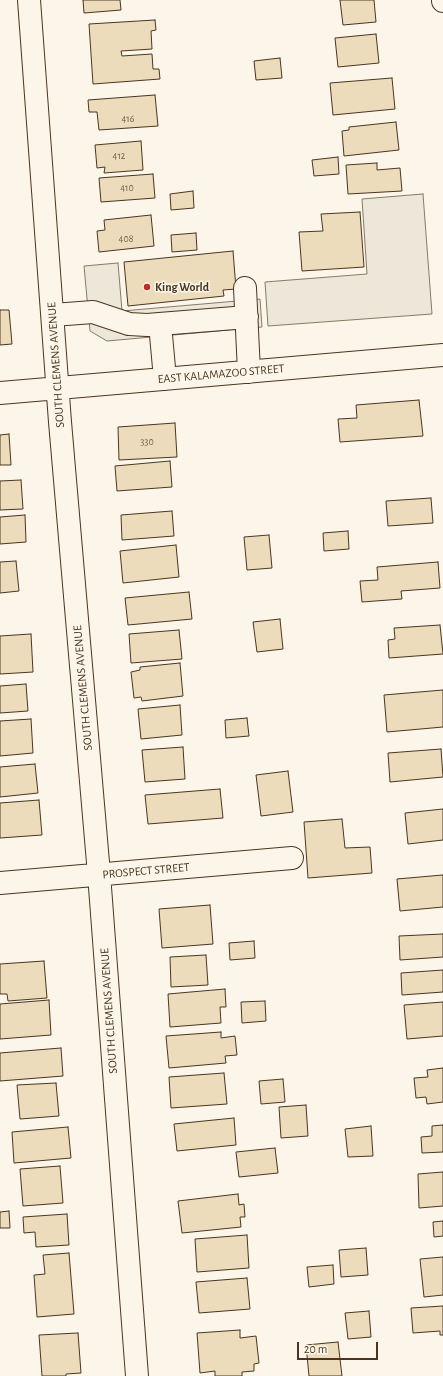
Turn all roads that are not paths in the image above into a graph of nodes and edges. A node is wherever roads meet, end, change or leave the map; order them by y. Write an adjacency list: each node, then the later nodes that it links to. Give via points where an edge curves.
1 (29, 0): 3 (street, SOUTH CLEMENS AVENUE)
2 (245, 288): 4 (street)
3 (53, 315): 5 (street, via 94,312 129,324); 9 (street, SOUTH CLEMENS AVENUE)
4 (247, 318): 5 (street); 7 (street)
5 (160, 324): 8 (street)
6 (443, 355): 7 (street, EAST KALAMAZOO STREET)
7 (249, 372): 8 (street, EAST KALAMAZOO STREET)
8 (165, 379): 9 (street, EAST KALAMAZOO STREET)
9 (58, 388): 10 (street, EAST KALAMAZOO STREET); 12 (street, SOUTH CLEMENS AVENUE)
10 (0, 394)
11 (292, 858): 12 (street, PROSPECT STREET)
12 (99, 874): 13 (street, PROSPECT STREET); 14 (street, SOUTH CLEMENS AVENUE)
13 (0, 883)
14 (137, 1376)

